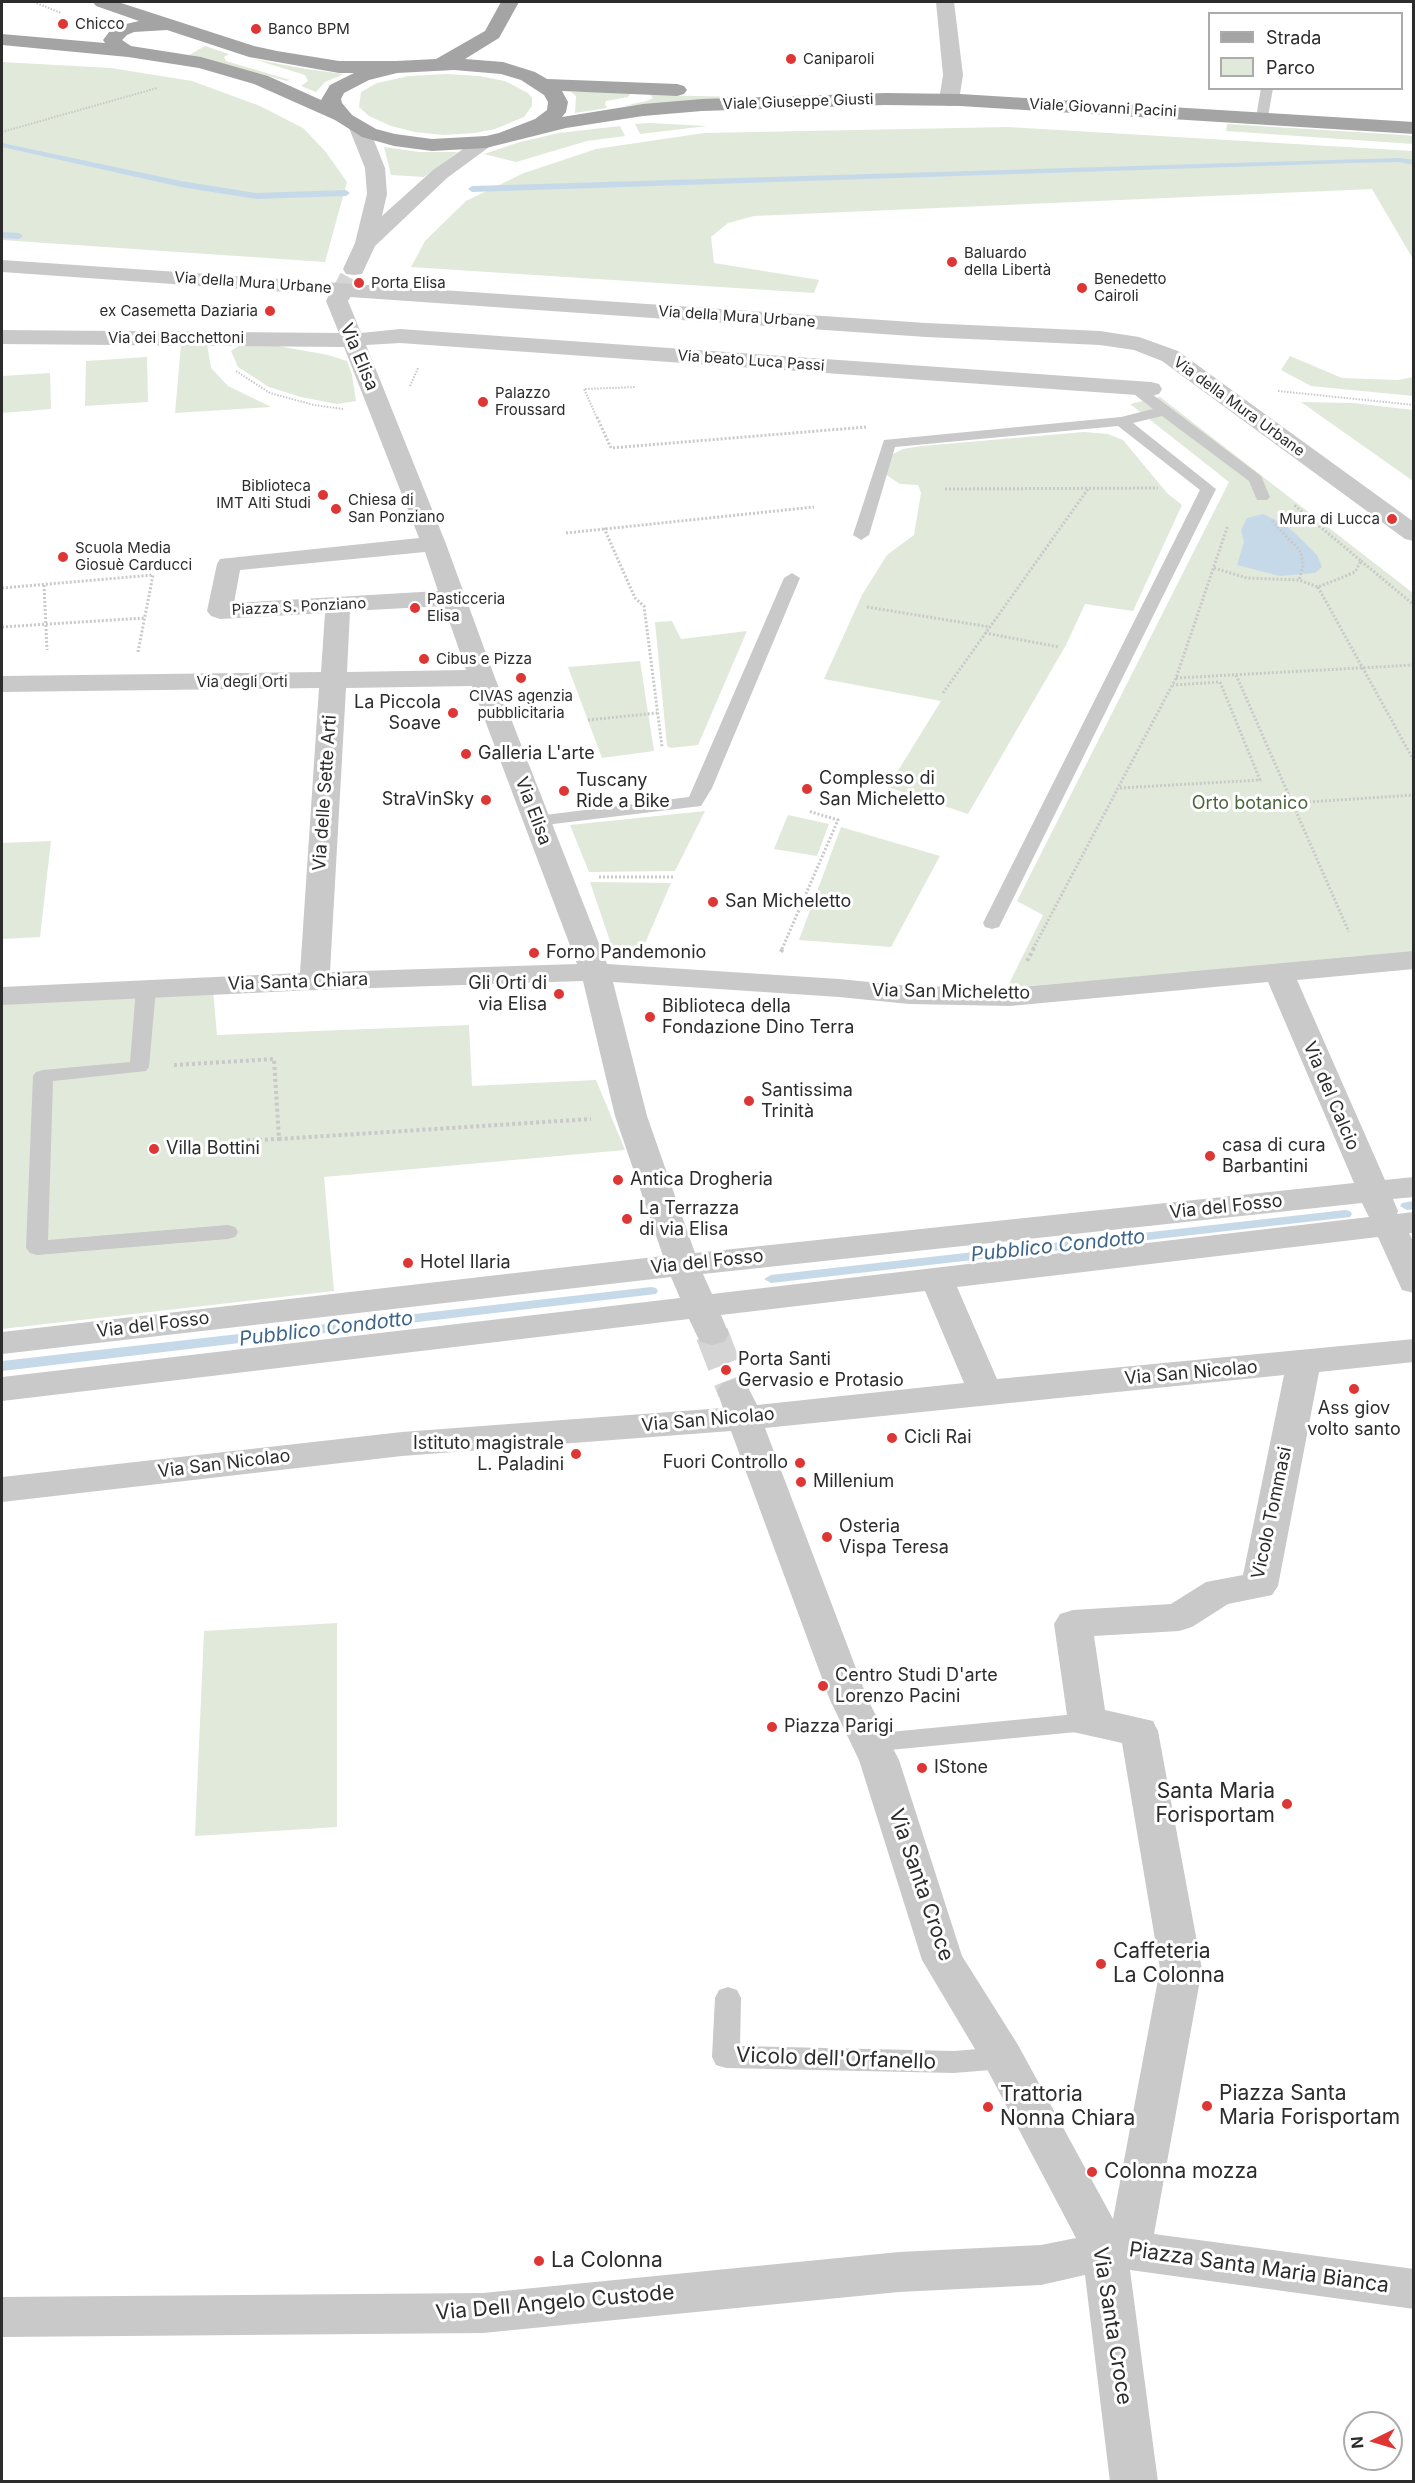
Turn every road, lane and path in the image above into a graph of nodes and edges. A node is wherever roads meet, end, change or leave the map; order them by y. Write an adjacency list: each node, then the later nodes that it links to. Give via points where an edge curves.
1 (510, 2): 7 (main road)
2 (945, 2): 18 (street, via 953,75)
3 (106, 3): 4 (main road); 6 (main road)
4 (168, 24): 5 (main road); 6 (main road)
5 (190, 30): 10 (main road, via 193,39 181,48 159,53); 12 (main road, via 249,51 296,60 339,67)
6 (121, 31): 9 (main road); 10 (main road, via 112,40 119,48)
7 (492, 34): 11 (main road); 13 (main road)
8 (2, 40): 9 (main road)
9 (31, 42): 10 (main road)
10 (131, 52): 19 (main road, via 201,63 261,80)
11 (440, 64): 12 (main road); 13 (main road)
12 (396, 67): 19 (main road, via 341,86 331,99)
13 (503, 68): 14 (main road)
14 (545, 85): 17 (main road, Viale Giuseppe Giusti); 26 (main road, via 558,102 556,112)
15 (164, 86): 25 (path)
16 (1267, 90): 20 (lane)
17 (885, 99): 18 (main road, Viale Giovanni Pacini); 26 (main road, Viale Giuseppe Giusti, via 643,110)
18 (949, 100): 20 (main road, Viale Giovanni Pacini)
19 (339, 115): 23 (main road)
20 (1262, 117): 22 (main road, Viale Giovanni Pacini)
21 (1413, 120): 22 (main road, Viale Giovanni Pacini)
22 (1320, 121): 24 (main road, Viale Giovanni Pacini)
23 (359, 128): 27 (main road, via 409,143); 28 (street, via 377,179)
24 (1413, 128)
25 (2, 132)
26 (517, 134): 27 (main road)
27 (486, 142): 28 (street, via 440,174)
28 (366, 243): 30 (street)
29 (2, 266): 51 (street, Via della Mura Urbane, via 914,329 1100,338 1139,344 1170,356)
30 (354, 269)
31 (340, 295): 34 (street, Via Elisa, via 337,301)
32 (2, 337): 33 (street, Via dei Bacchettoni)
33 (212, 338): 34 (street, Via dei Bacchettoni); 40 (path, via 229,367 270,393 314,405)
34 (351, 340): 36 (street, Via beato Luca Passi, via 400,336); 40 (street, Via Elisa)
35 (641, 387): 42 (path, via 584,389 612,448)
36 (1143, 388): 39 (lane)
37 (1271, 390): 38 (path)
38 (1413, 405)
39 (1165, 411): 41 (lane); 46 (lane, via 1256,479)
40 (383, 413): 53 (street, Via Elisa)
41 (1121, 421): 52 (lane, via 889,443); 93 (lane, via 1208,489)
42 (869, 426)
43 (1166, 488): 45 (path)
44 (945, 489): 45 (path)
45 (1088, 489): 68 (path)
46 (1262, 497): 54 (path, via 1291,502); 55 (path, via 1244,501 1234,513)
47 (814, 507): 49 (path)
48 (1271, 518): 57 (path, via 1301,552)
49 (604, 528): 50 (path); 82 (path, via 635,598 644,606)
50 (566, 533)
51 (1413, 534)
52 (861, 535)
53 (434, 543): 61 (street, Via Elisa); 62 (street, Piazza S. Ponziano, via 229,564 220,611)
54 (1361, 561): 59 (path, via 1355,572); 63 (path)
55 (1214, 568): 57 (path, via 1247,578); 77 (path)
56 (792, 578): 90 (lane, via 695,802)
57 (1299, 580): 59 (path)
58 (44, 585): 60 (path); 65 (path, via 153,575); 66 (path)
59 (1318, 587): 74 (path)
60 (2, 588)
61 (452, 598): 62 (street, Piazza S. Ponziano); 76 (street, Via Elisa)
62 (338, 605): 78 (street, Via delle Sette Arti)
63 (1413, 605)
64 (867, 607): 68 (path)
65 (144, 618): 66 (path); 72 (path)
66 (45, 624): 67 (path); 71 (path, via 47,651)
67 (2, 627)
68 (990, 627): 69 (path)
69 (985, 633): 70 (path); 81 (path)
70 (1059, 647)
71 (54, 651)
72 (137, 652)
73 (1413, 665): 74 (path)
74 (1362, 668): 75 (path); 85 (path)
75 (1236, 675): 77 (path); 88 (path)
76 (482, 678): 78 (street, Via degli Orti); 90 (street, Via Elisa)
77 (1176, 678): 80 (path)
78 (332, 682): 79 (street, Via degli Orti); 99 (street, Via delle Sette Arti)
79 (2, 684)
80 (1172, 686): 86 (path); 86 (path, via 1220,682 1260,780)
81 (943, 693)
82 (657, 713): 83 (path); 84 (path)
83 (588, 720)
84 (662, 747)
85 (1413, 761)
86 (1119, 788): 96 (path)
87 (1413, 795): 88 (path)
88 (1293, 803): 94 (path)
89 (808, 811): 100 (path, via 838,820)
90 (537, 821): 91 (street, Via Elisa)
91 (559, 877): 92 (path); 97 (street, Via Elisa)
92 (673, 878)
93 (992, 923)
94 (1353, 941)
95 (1413, 960): 98 (street, Via San Micheletto)
96 (1025, 963)
97 (595, 972): 99 (street, Via Santa Chiara); 100 (street, Via San Micheletto); 104 (street, Via Elisa)
98 (1279, 973): 100 (street, Via San Micheletto, via 1010,997 909,995); 108 (street, Via del Calcio)
99 (314, 981): 101 (street, Via Santa Chiara)
100 (768, 984)
101 (146, 989): 102 (street, Via Santa Chiara); 103 (lane)
102 (2, 996)
103 (139, 1067): 105 (path, via 274,1059); 109 (lane, via 43,1076 37,1248)
104 (631, 1116): 105 (path); 110 (street, Via Elisa)
105 (279, 1138): 106 (path)
106 (235, 1141)
107 (1413, 1187): 108 (street, Via del Fosso)
108 (1387, 1212): 110 (street, Via del Fosso); 111 (street, Via del Fosso); 112 (street, Via del Calcio)
109 (228, 1232)
110 (683, 1265): 113 (street, Via Elisa); 114 (street, Via del Fosso)
111 (936, 1278): 113 (street, Via del Fosso); 118 (street)
112 (1413, 1282)
113 (706, 1321): 117 (street, Via del Fosso)
114 (2, 1343)
115 (1413, 1350): 116 (street, Via San Nicolao)
116 (1304, 1362): 118 (street, Via San Nicolao); 121 (street, Vicolo Tommasi, via 1259,1586 1219,1592 1179,1617 1073,1624)
117 (2, 1389)
118 (985, 1392): 119 (street, Via San Nicolao)
119 (739, 1405): 120 (street, Via San Nicolao); 122 (street, Via Santa Croce, via 849,1700)
120 (2, 1490)
121 (1086, 1722): 122 (lane); 125 (street, via 1139,1731 1181,1969)
122 (869, 1743): 124 (street, Via Santa Croce, via 879,1760 943,1960)
123 (728, 1998): 124 (lane, Vicolo dell'Orfanello, via 726,2057 954,2062)
124 (1003, 2058): 125 (street, Via Santa Croce)
125 (1116, 2248): 126 (street, Piazza Santa Maria Bianca); 127 (street, Via Dell Angelo Custode, via 1041,2265 899,2272 483,2313); 128 (street, Via Santa Croce)
126 (1413, 2289)
127 (2, 2317)
128 (1134, 2481)

